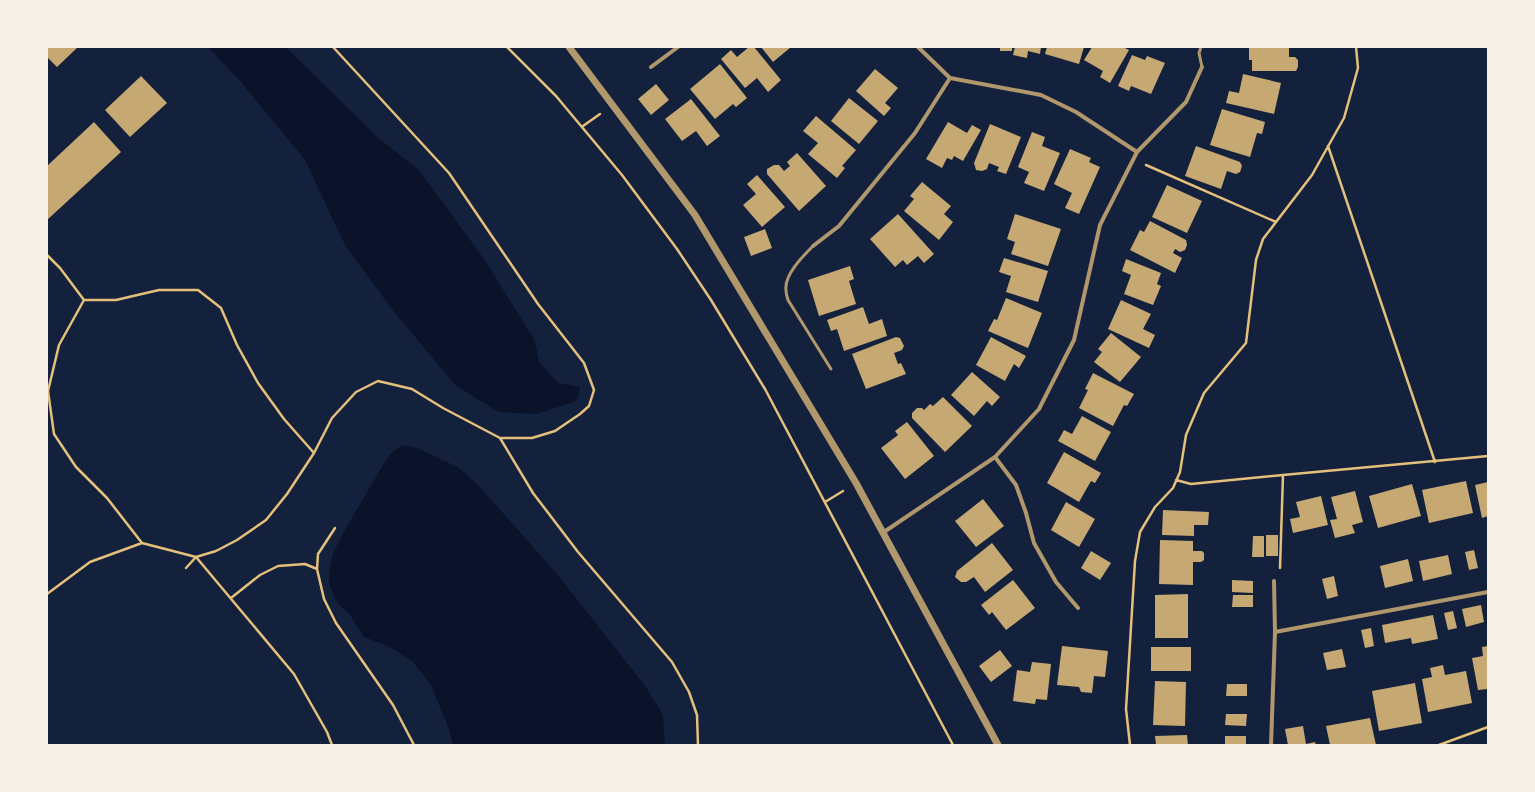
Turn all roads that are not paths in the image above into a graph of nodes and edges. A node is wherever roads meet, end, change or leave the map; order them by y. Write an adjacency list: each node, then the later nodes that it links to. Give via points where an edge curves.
1 (569, 47): 12 (street, via 695,215)
2 (678, 47): 5 (street)
3 (918, 47): 7 (street)
4 (1201, 47): 6 (lane, via 1199,53)
5 (651, 67)
6 (1202, 67): 8 (street, via 1186,102)
7 (950, 78): 8 (street, via 1042,96 1076,112); 9 (street, via 915,133 839,226)
8 (1137, 152): 11 (street, via 1100,225 1074,340 1039,409)
9 (812, 246): 10 (lane, via 798,262 787,280 785,289 788,300)
10 (831, 369)
11 (995, 457): 12 (street); 15 (street, via 1016,485 1034,543 1056,582)
12 (884, 532): 17 (street)
13 (1274, 581): 16 (street)
14 (1488, 592): 16 (street)
15 (1078, 608)
16 (1275, 632): 18 (street)
17 (998, 745)
18 (1271, 745)

